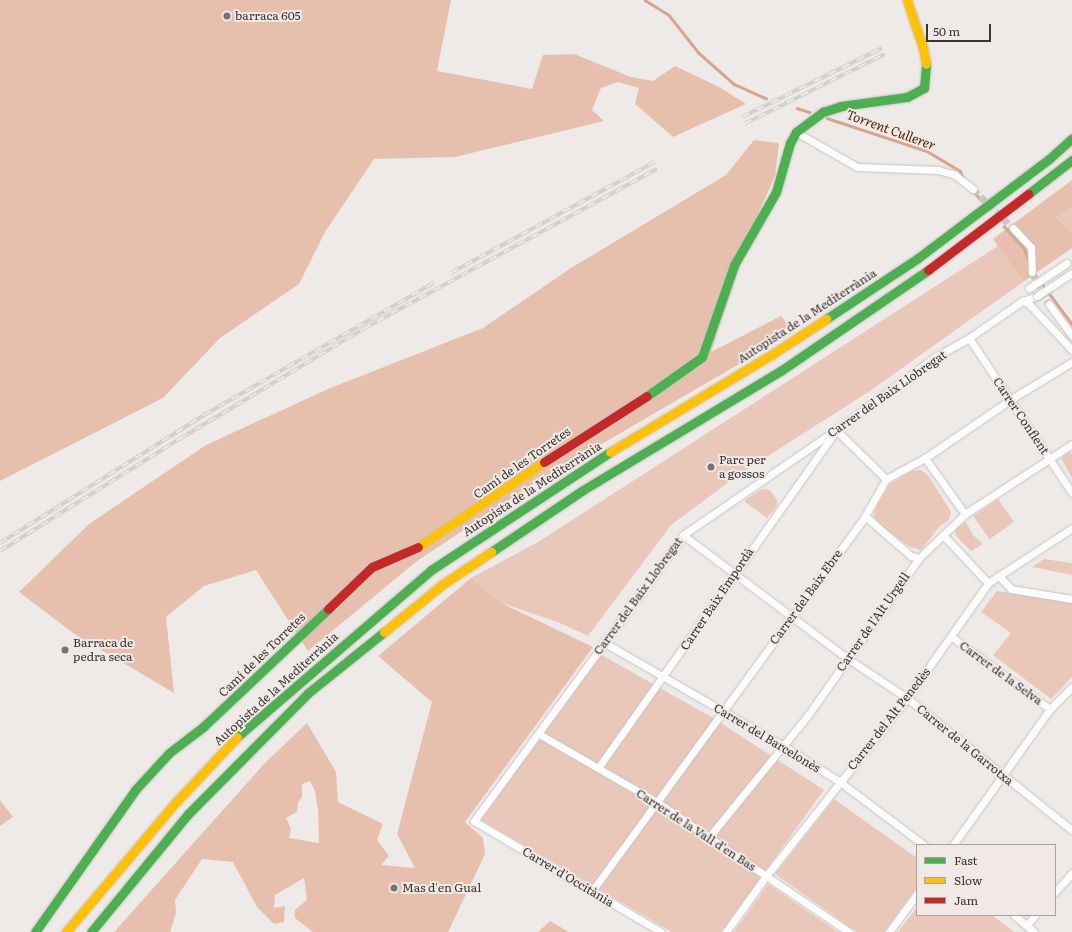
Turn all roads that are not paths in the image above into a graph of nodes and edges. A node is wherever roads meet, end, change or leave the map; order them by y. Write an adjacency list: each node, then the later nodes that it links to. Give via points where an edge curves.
1 (906, 0): 2 (main road, Camí de les Torretes, via 923,48 927,73 924,88 907,97 841,106 823,112)
2 (796, 132): 5 (street, via 857,167 938,170 954,176); 61 (main road, Camí de les Torretes, via 776,192 734,264 702,357 681,374 536,467 427,543 372,567 203,728 169,753 135,790)
3 (1072, 138): 62 (main road, Autopista de la Mediterrània, via 1049,159 918,258 771,355 571,475 431,570 243,731 176,802)
4 (1072, 160): 63 (main road, Autopista de la Mediterrània, via 929,270 788,365 583,490 443,584 308,693 188,814)
5 (973, 189)
6 (1013, 228): 8 (street, via 1030,247)
7 (1070, 261): 10 (street, bridge, via 1029,288)
8 (1032, 272)
9 (1072, 273): 10 (street, bridge, via 1037,296)
10 (1026, 300): 13 (street, Carrer del Baix Llobregat); 14 (street)
11 (1049, 304): 12 (street)
12 (1072, 336)
13 (969, 338): 16 (street, Carrer Conflent); 17 (street, Carrer del Baix Llobregat, via 935,357)
14 (1071, 347)
15 (1072, 362): 16 (street)
16 (1011, 401): 19 (street); 20 (street, Carrer Conflent)
17 (836, 430): 21 (street); 26 (street, Carrer del Baix Llobregat); 29 (street, Carrer Baix Empordà)
18 (1072, 444): 20 (street, Carrer de l'Alt Urgell)
19 (925, 458): 21 (street); 23 (street)
20 (1050, 459): 22 (street, Carrer Conflent); 23 (street, Carrer de l'Alt Urgell)
21 (886, 479): 24 (street, Carrer del Baix Ebre)
22 (1072, 493)
23 (965, 514): 27 (street, Carrer de l'Alt Urgell)
24 (865, 516): 28 (street, via 911,556); 33 (street, Carrer del Baix Ebre)
25 (1072, 528): 30 (street, Carrer del Alt Penedès)
26 (683, 535): 29 (street, Carrer de la Garrotxa); 35 (street, Carrer del Baix Llobregat)
27 (943, 535): 28 (street, Carrer de l'Alt Urgell); 31 (street)
28 (919, 558): 36 (street, Carrer de l'Alt Urgell)
29 (733, 573): 33 (street, Carrer de la Garrotxa); 37 (street, Carrer Baix Empordà)
30 (1000, 577): 31 (street, Carrer del Alt Penedès); 32 (street, via 1011,589)
31 (988, 583): 34 (street, Carrer del Alt Penedès)
32 (1072, 599)
33 (791, 617): 36 (street, Carrer de la Garrotxa); 41 (street, Carrer del Baix Ebre)
34 (952, 637): 39 (street, Carrer del Alt Penedès); 40 (street, Carrer de la Selva)
35 (603, 642): 37 (street, Carrer del Barcelonès); 42 (street, Carrer del Baix Llobregat)
36 (847, 658): 39 (street, Carrer de la Garrotxa); 43 (street, Carrer de l'Alt Urgell, via 808,715)
37 (664, 677): 41 (street, Carrer del Barcelonès); 44 (street, Carrer Baix Empordà)
38 (1072, 687): 40 (street)
39 (907, 698): 45 (street, Carrer de la Garrotxa); 46 (street, Carrer del Alt Penedès)
40 (1050, 709): 45 (street)
41 (724, 711): 43 (street, Carrer del Barcelonès); 47 (street, Carrer del Baix Ebre)
42 (539, 734): 44 (street, Carrer de la Vall d'en Bas); 48 (street, Carrer del Baix Llobregat)
43 (782, 745): 46 (street, Carrer del Barcelonès); 50 (street, Carrer de l'Alt Urgell)
44 (598, 768): 47 (street, Carrer de la Vall d'en Bas)
45 (1002, 775): 49 (street, Carrer de la Garrotxa); 52 (street)
46 (840, 782): 51 (street, Carrer del Barcelonès); 54 (street, Carrer del Alt Penedès)
47 (657, 802): 50 (street, Carrer de la Vall d'en Bas); 55 (street, Carrer del Baix Ebre)
48 (474, 821): 55 (street, Carrer d'Occitània)
49 (1072, 830)
50 (709, 837): 54 (street, Carrer de la Vall d'en Bas)
51 (923, 844)
52 (954, 844)
53 (1072, 873): 56 (street)
54 (766, 876): 65 (street, Carrer del Alt Penedès); 66 (street, Carrer de la Vall d'en Bas)
55 (592, 891): 64 (street, Carrer d'Occitània)
56 (1056, 891)
57 (916, 895): 67 (street)
58 (1015, 916): 60 (street)
59 (1034, 916): 60 (street)
60 (1027, 925): 68 (street)
61 (35, 932)
62 (66, 932)
63 (91, 932)
64 (661, 932)
65 (726, 932)
66 (849, 932)
67 (889, 932)
68 (1034, 932)

